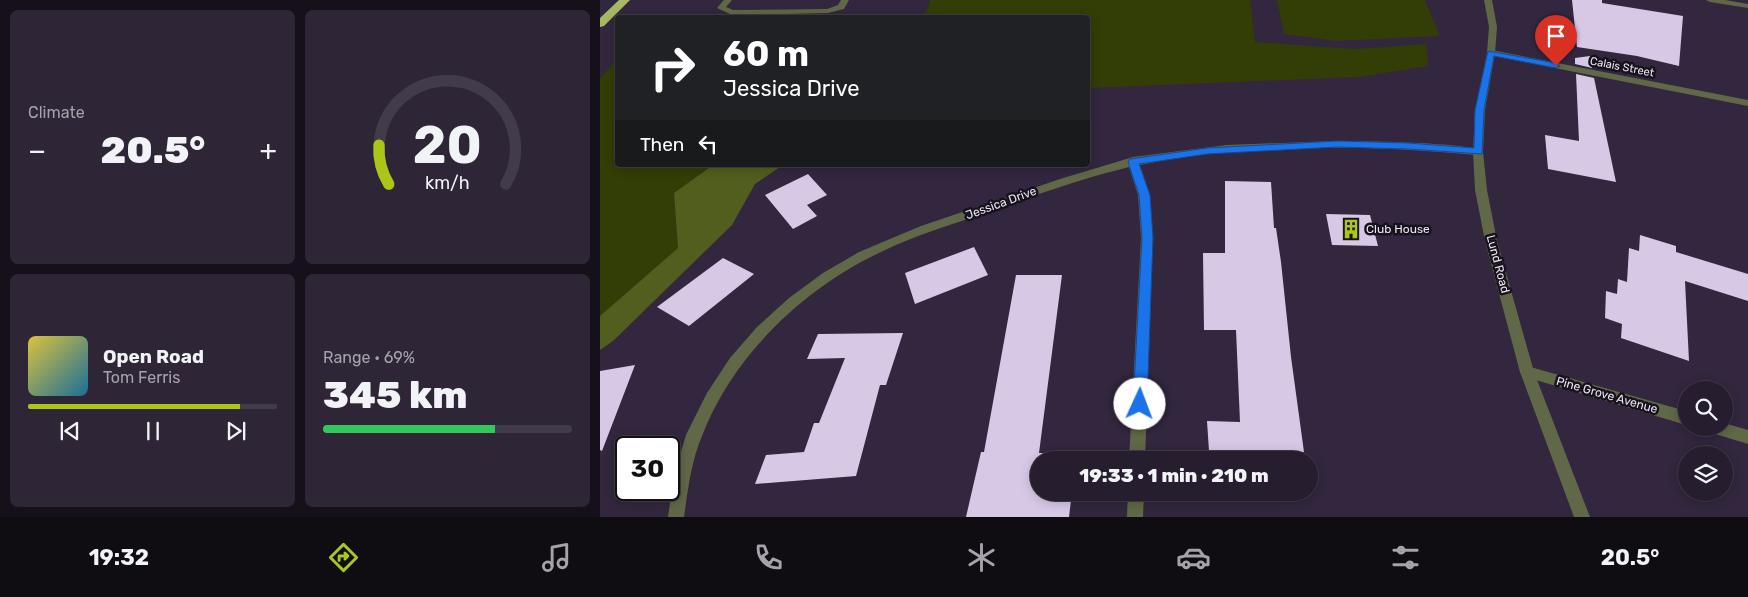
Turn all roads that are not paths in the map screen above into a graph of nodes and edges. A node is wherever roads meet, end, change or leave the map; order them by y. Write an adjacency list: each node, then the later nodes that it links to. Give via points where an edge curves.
1 (625, 0): 7 (highway)
2 (728, 0): 3 (street, via 721,8 732,13 828,11 842,7)
3 (845, 0)
4 (1488, 0): 8 (street, Lund Road, via 1493,27)
5 (1710, 0): 6 (street)
6 (1748, 6)
7 (600, 24)
8 (1491, 53): 9 (street, Calais Street); 10 (street, Lund Road, via 1480,110)
9 (1748, 103)
10 (1478, 152): 11 (street, Jessica Drive, via 1408,146 1329,145 1191,152); 12 (street, Lund Road, via 1491,241)
11 (1133, 162): 16 (street, via 1144,195 1147,238); 18 (street, Jessica Drive, via 1052,184 897,240 865,254 803,294 747,347 703,414 687,453 677,494)
12 (1527, 372): 13 (street, Pine Grove Avenue); 20 (street, Lund Road)
13 (1678, 416)
14 (1733, 433): 15 (street)
15 (1748, 437)
16 (1137, 451)
17 (1136, 501): 19 (street)
18 (676, 517)
19 (1135, 517)
20 (1582, 517)

